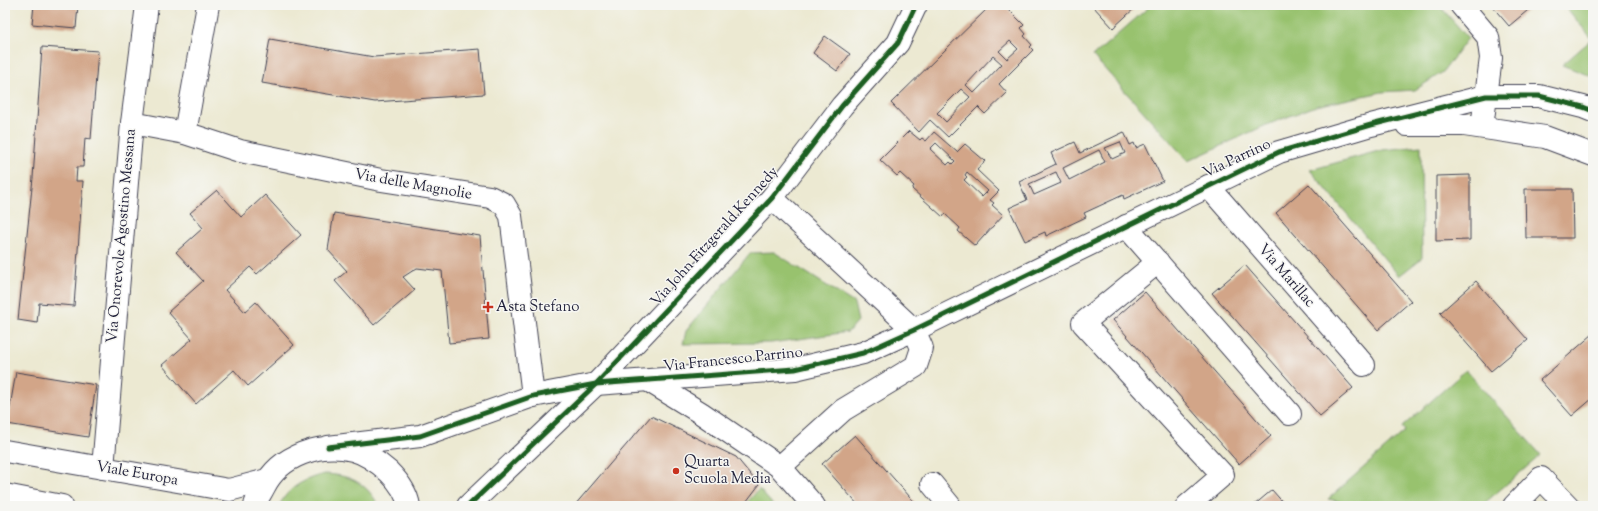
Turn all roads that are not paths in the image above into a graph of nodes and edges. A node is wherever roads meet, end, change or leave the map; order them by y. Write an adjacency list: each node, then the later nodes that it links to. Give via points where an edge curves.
1 (146, 5): 7 (street, Via Onorevole Agostino Messana)
2 (208, 5): 10 (street)
3 (916, 5): 13 (street, Via John Fitzgerald Kennedy, via 898,43 842,106)
4 (1461, 5): 5 (street, via 1488,37 1491,58)
5 (1486, 96): 6 (street, Via Parrino, via 1539,96); 8 (street, Via Parrino); 9 (street)
6 (1593, 111)
7 (132, 123): 10 (street, Via delle Magnolie); 25 (street, Via Onorevole Agostino Messana)
8 (1371, 125): 9 (street, Via Parrino); 12 (street, Via Parrino, via 1279,152)
9 (1482, 127): 11 (street, Via Parrino, via 1545,137)
10 (185, 133): 20 (street, Via delle Magnolie, via 240,151 381,180 490,197 504,204 511,216)
11 (1593, 155)
12 (1208, 186): 14 (street, Via Parrino); 17 (street, Via Marillac)
13 (772, 198): 16 (street); 19 (street, Via John Fitzgerald Kennedy)
14 (1126, 226): 15 (street); 16 (street, Via Parrino)
15 (1158, 262): 21 (street); 35 (street, via 1083,323 1223,475)
16 (914, 330): 18 (street, Via Francesco Parrino, via 863,353 795,369); 24 (street, via 922,348 916,366 843,410)
17 (1364, 365)
18 (648, 381): 19 (street, Via Francesco Parrino); 24 (street, via 701,413)
19 (596, 384): 20 (street); 32 (street, Via John Fitzgerald Kennedy)
20 (533, 396): 22 (street, via 420,436)
21 (1290, 414)
22 (328, 447): 26 (street, via 305,452 284,463); 31 (street, via 354,450 377,461 396,479)
23 (5, 451): 25 (street, Viale Europa)
24 (780, 467): 33 (street)
25 (103, 468): 26 (street, Viale Europa, via 229,490)
26 (267, 480): 30 (street)
27 (932, 484): 34 (street)
28 (5, 495): 29 (street)
29 (62, 506)
30 (255, 506)
31 (409, 506)
32 (468, 506)
33 (814, 506)
34 (950, 506)
35 (1186, 506)
36 (1514, 506): 37 (street, via 1541,478)
37 (1568, 506)

